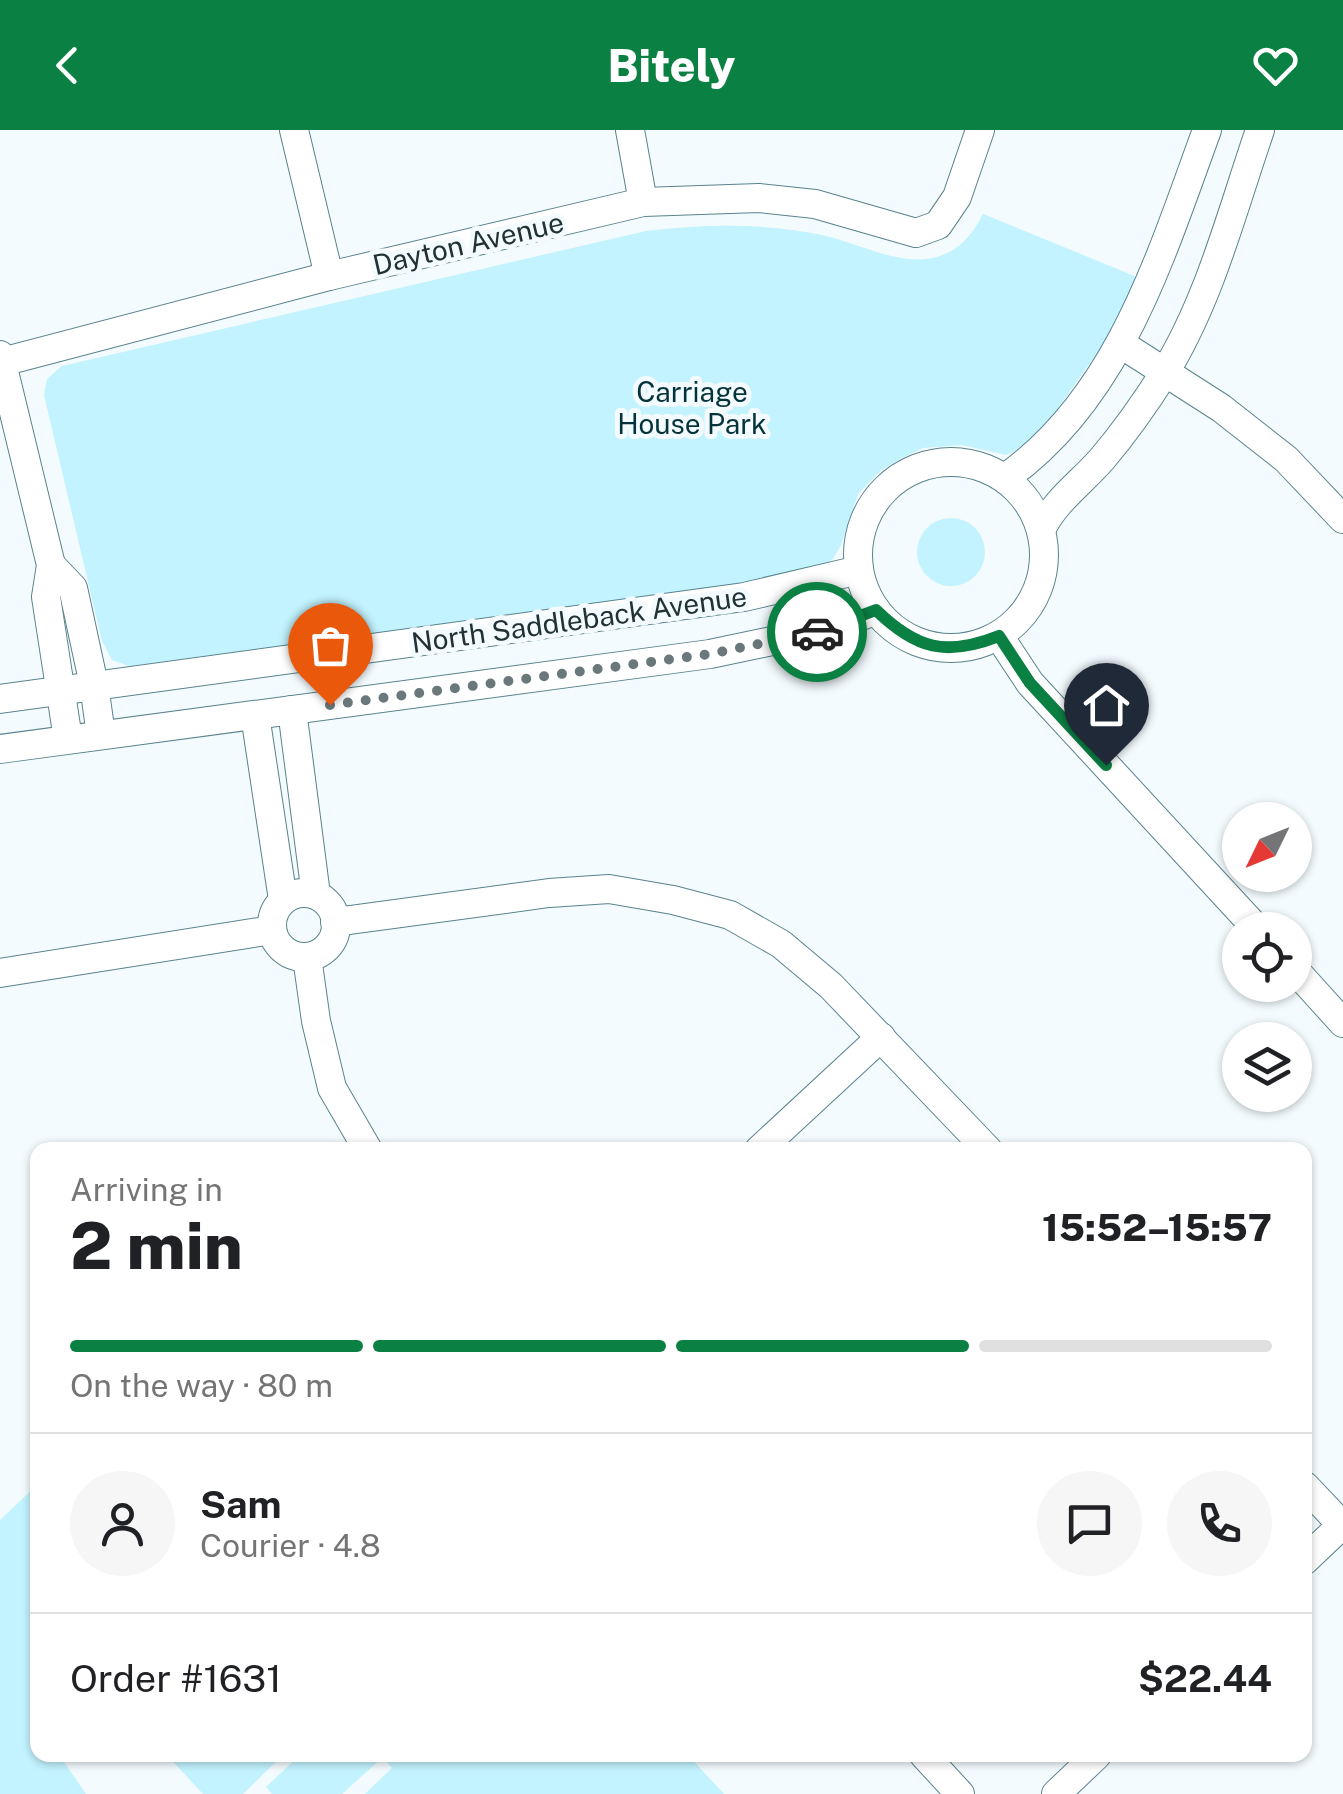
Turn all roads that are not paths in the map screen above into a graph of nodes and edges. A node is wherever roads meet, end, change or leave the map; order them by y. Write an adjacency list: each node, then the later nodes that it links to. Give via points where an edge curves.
1 (294, 130): 7 (street)
2 (630, 130): 6 (street)
3 (980, 130): 6 (street, Dayton Avenue, via 957,197 938,225 916,233 815,204 760,198)
4 (1207, 130): 8 (street)
5 (1260, 130): 10 (street, via 1194,317)
6 (643, 202): 7 (street, Dayton Avenue)
7 (329, 276): 9 (street, Dayton Avenue)
8 (1121, 344): 10 (street); 11 (street, via 1065,423)
9 (1, 358): 14 (street)
10 (1165, 372): 12 (street, via 1286,459); 13 (street)
11 (1004, 478): 13 (street); 15 (street, via 952,461 919,466 891,482 870,507 859,538)
12 (1343, 519)
13 (1042, 528): 17 (street, via 1042,581 1031,606)
14 (51, 565): 18 (street, via 73,588); 19 (street, via 46,597)
15 (858, 570): 16 (street); 18 (street, North Saddleback Avenue, via 744,597)
16 (876, 610): 17 (street, via 899,633 928,646 960,649); 21 (street, North Saddleback Avenue, via 829,629 710,654)
17 (999, 636): 28 (street, via 1030,683)
18 (94, 685): 19 (street, North Saddleback Avenue); 23 (street)
19 (62, 690): 20 (street, North Saddleback Avenue); 24 (street)
20 (0, 698)
21 (292, 710): 22 (street, North Saddleback Avenue); 26 (street)
22 (255, 714): 23 (street, North Saddleback Avenue); 27 (street)
23 (100, 735): 24 (street, North Saddleback Avenue)
24 (68, 739): 25 (street, North Saddleback Avenue)
25 (0, 749)
26 (316, 895): 27 (street, via 298,892); 29 (street, via 329,904)
27 (283, 900): 30 (street)
28 (1241, 912)
29 (336, 922): 31 (street, via 329,946); 35 (street, via 549,892 609,889 673,900 730,915 781,944)
30 (272, 930): 31 (street, via 283,949); 32 (street)
31 (307, 957): 36 (street, via 332,1088)
32 (0, 973)
33 (1312, 988): 34 (street)
34 (1343, 1022)
35 (881, 1037): 37 (street); 38 (street)
36 (363, 1142)
37 (768, 1142)
38 (980, 1142)
39 (1312, 1493): 40 (street)
40 (1343, 1526): 41 (street)
41 (1312, 1554)
42 (930, 1762): 44 (street)
43 (1090, 1762): 45 (street)
44 (960, 1794)
45 (1056, 1794)

